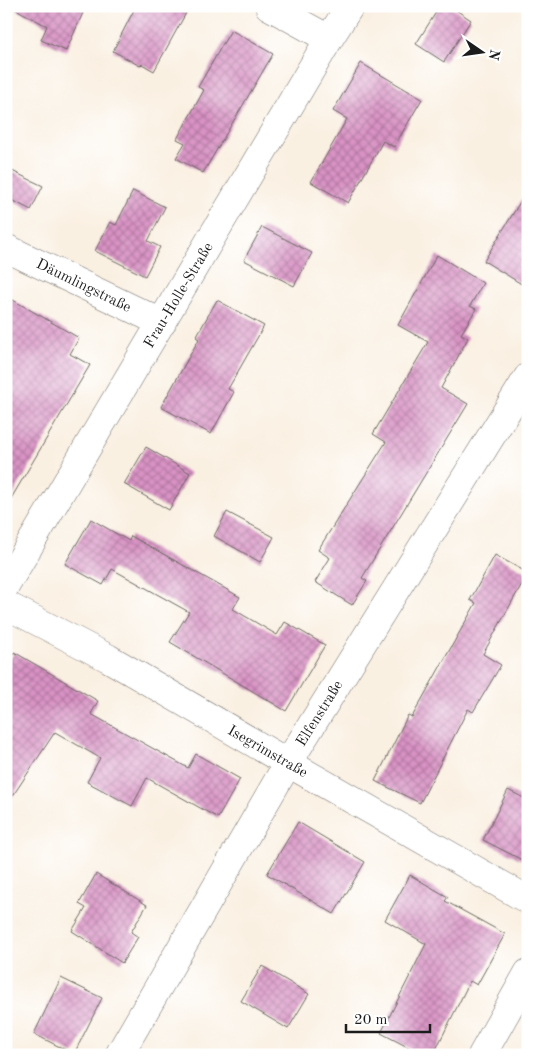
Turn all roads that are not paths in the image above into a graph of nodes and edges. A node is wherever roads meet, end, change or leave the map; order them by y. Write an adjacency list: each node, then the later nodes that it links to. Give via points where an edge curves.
1 (269, 6): 3 (street)
2 (350, 6): 3 (street, Frau-Holle-Straße)
3 (329, 39): 5 (street, Frau-Holle-Straße)
4 (6, 248): 5 (street, Däumlingstraße)
5 (162, 322): 7 (street, Frau-Holle-Straße)
6 (528, 377): 9 (street, Elfenstraße)
7 (6, 585)
8 (6, 605): 9 (street, Isegrimstraße, via 108,658)
9 (288, 763): 10 (street, Isegrimstraße); 12 (street, Elfenstraße)
10 (528, 900)
11 (528, 973): 13 (street)
12 (120, 1055)
13 (482, 1055)

